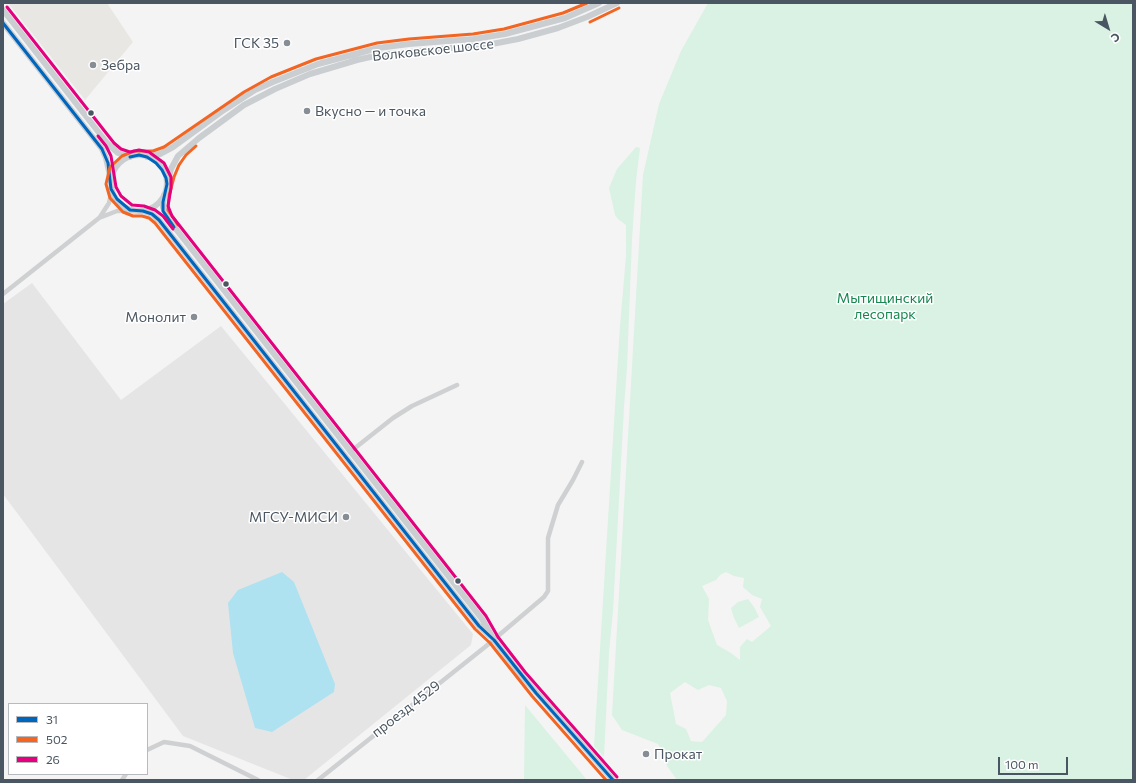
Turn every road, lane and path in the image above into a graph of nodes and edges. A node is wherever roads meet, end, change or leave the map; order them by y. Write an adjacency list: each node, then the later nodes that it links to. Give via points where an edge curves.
1 (599, 3): 6 (main road, Волковское шоссе, via 565,18 506,34 378,48 318,64 255,90 173,147)
2 (617, 3): 8 (main road, Волковское шоссе, via 558,28 518,39 379,55 310,74 244,105 199,138 178,156)
3 (3, 10): 5 (main road, via 107,143)
4 (3, 23): 7 (main road, via 102,149)
5 (130, 157): 6 (main road); 7 (main road, via 117,165)
6 (147, 157): 8 (main road, via 162,170)
7 (111, 180): 9 (main road)
8 (167, 184): 10 (main road)
9 (112, 190): 11 (main road, via 126,208); 13 (street, via 109,203)
10 (164, 195): 12 (main road, via 155,205); 16 (main road, via 163,207 168,219)
11 (134, 211): 12 (main road); 13 (street, via 116,211)
12 (143, 211): 18 (main road, via 159,220 479,626)
13 (99, 218): 14 (street)
14 (3, 294)
15 (457, 385): 16 (street, via 412,406)
16 (350, 452): 18 (main road, via 482,619)
17 (582, 462): 18 (street, проезд 4529, via 558,504 548,538 548,591)
18 (494, 640): 21 (street, проезд 4529); 22 (main road, via 536,693)
19 (148, 750): 20 (street, via 164,742 190,746)
20 (258, 780)
21 (318, 780)
22 (613, 780)

